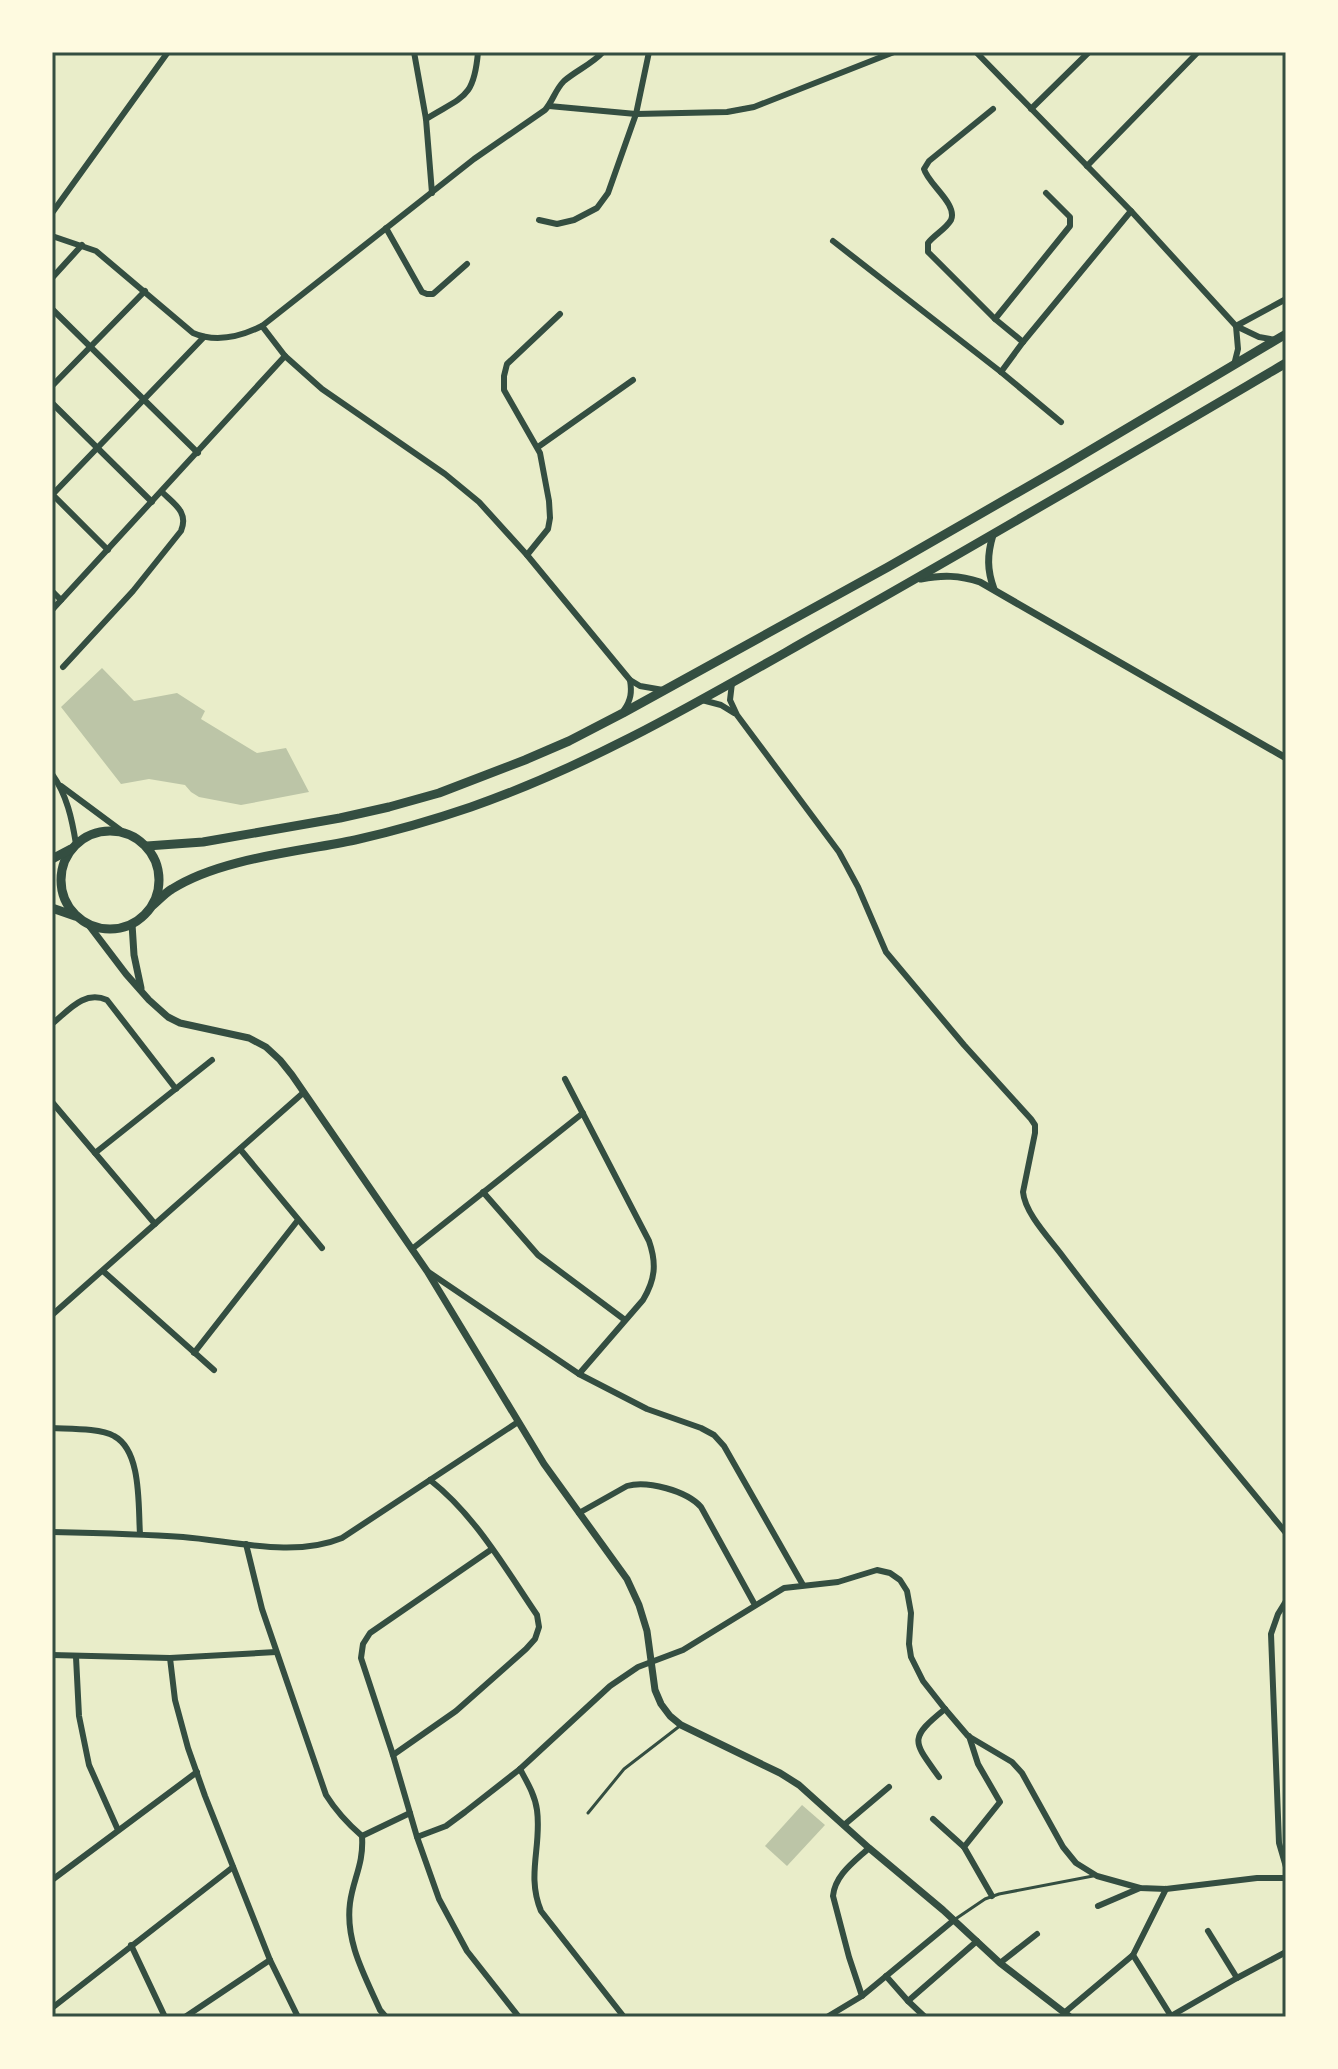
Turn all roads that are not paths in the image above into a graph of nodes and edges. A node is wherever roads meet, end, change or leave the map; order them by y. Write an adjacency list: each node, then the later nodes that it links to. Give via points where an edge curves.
1 (168, 52): 19 (street)
2 (414, 52): 14 (street)
3 (478, 52): 14 (street, via 471,88)
4 (603, 52): 10 (street, via 560,85)
5 (649, 52): 13 (street)
6 (894, 52): 13 (street, via 754,107)
7 (976, 52): 12 (street)
8 (1089, 52): 12 (street)
9 (1198, 52): 15 (street)
10 (549, 106): 13 (street); 16 (street)
11 (993, 109): 31 (street, via 924,169 952,214 928,243 928,252)
12 (1031, 109): 15 (street)
13 (636, 114): 20 (street, via 613,183 597,208 557,224)
14 (426, 119): 16 (street)
15 (1087, 166): 18 (street)
16 (432, 193): 21 (street)
17 (1046, 193): 31 (street, via 1070,217 1070,226)
18 (1131, 211): 33 (street); 37 (street)
19 (52, 213)
20 (539, 220)
21 (386, 228): 25 (street, via 422,292 433,294); 32 (street)
22 (52, 236): 24 (street)
23 (833, 241): 42 (street)
24 (82, 245): 26 (street); 27 (street)
25 (467, 264)
26 (52, 278)
27 (145, 291): 35 (street); 38 (street)
28 (1286, 299): 33 (street)
29 (52, 309): 38 (street)
30 (560, 314): 48 (street, via 507,364 504,376 504,390)
31 (995, 319): 37 (street)
32 (262, 326): 35 (street, via 234,337); 39 (street)
33 (1236, 326): 36 (street); 41 (street)
34 (1286, 334): 36 (main road)
35 (204, 337): 45 (street)
36 (1276, 340): 41 (main road)
37 (1023, 342): 42 (street)
38 (91, 347): 44 (street); 45 (street)
39 (285, 356): 50 (street); 56 (street, via 322,389 445,474)
40 (1286, 363): 54 (main road)
41 (1234, 365): 65 (main road, via 950,532)
42 (1001, 372): 47 (street)
43 (633, 380): 48 (street)
44 (52, 386)
45 (145, 400): 49 (street); 50 (street)
46 (52, 403): 49 (street)
47 (1061, 422)
48 (538, 447): 56 (street, via 550,518 548,529)
49 (98, 449): 52 (street); 53 (street)
50 (198, 453): 51 (street)
51 (162, 492): 53 (street); 62 (street, via 182,512 181,531)
52 (52, 495): 55 (street)
53 (152, 502): 55 (street)
54 (993, 535): 57 (main road); 58 (street, via 988,568)
55 (108, 550): 60 (street)
56 (527, 555): 63 (street)
57 (915, 580): 58 (street, via 947,575); 64 (main road)
58 (994, 589): 69 (street)
59 (52, 591): 60 (street)
60 (61, 600): 61 (street)
61 (52, 610)
62 (63, 667)
63 (630, 680): 65 (street); 67 (street, via 632,691)
64 (732, 683): 66 (main road); 68 (street, via 730,700)
65 (665, 690): 67 (main road)
66 (702, 700): 68 (street); 76 (main road, via 591,758 472,807 397,830 225,866 169,890)
67 (623, 713): 73 (main road, via 525,760 389,807 203,842)
68 (737, 715): 107 (street, via 839,852 886,952 1035,1125 1023,1192 1030,1213)
69 (1286, 758)
70 (52, 774): 71 (street)
71 (61, 786): 72 (street); 74 (street)
72 (123, 832): 73 (main road); 74 (main road, via 106,830)
73 (147, 846): 76 (main road, via 160,875)
74 (74, 847): 75 (main road); 78 (main road, via 64,863 63,893)
75 (52, 859)
76 (153, 905): 79 (main road)
77 (52, 908): 78 (main road)
78 (84, 921): 79 (main road, via 110,929); 80 (street)
79 (132, 924): 80 (street)
80 (142, 990): 85 (street, via 180,1023 249,1038 266,1047)
81 (52, 1024): 84 (street, via 87,997 107,1000)
82 (212, 1060): 84 (street)
83 (565, 1079): 87 (street)
84 (176, 1089): 89 (street)
85 (303, 1093): 88 (street); 94 (street)
86 (52, 1102): 89 (street)
87 (583, 1113): 90 (street); 98 (street, via 655,1256 651,1287)
88 (240, 1149): 91 (street); 92 (street)
89 (95, 1153): 92 (street)
90 (483, 1192): 94 (street); 98 (street, via 538,1255)
91 (298, 1220): 93 (street); 99 (street)
92 (155, 1224): 95 (street)
93 (322, 1248)
94 (412, 1249): 96 (street)
95 (103, 1271): 97 (street); 99 (street)
96 (427, 1271): 101 (street); 102 (street)
97 (52, 1315)
98 (625, 1320): 101 (street)
99 (194, 1353): 100 (street)
100 (214, 1370)
101 (579, 1374): 111 (street, via 714,1435)
102 (518, 1422): 104 (street); 105 (street)
103 (52, 1428): 108 (street, via 113,1435 124,1445 136,1473)
104 (430, 1480): 109 (street, via 331,1543); 110 (street, via 458,1505)
105 (579, 1513): 113 (street, via 635,1484 690,1497 701,1507); 118 (street, via 627,1579 647,1631)
106 (52, 1532): 108 (street)
107 (1286, 1533)
108 (140, 1534): 109 (street)
109 (246, 1544): 114 (street)
110 (492, 1549): 122 (street, via 370,1633 363,1644 361,1658); 122 (street, via 537,1615 535,1639 456,1711)
111 (803, 1585): 113 (street, via 784,1588); 119 (street, via 838,1582 877,1570 900,1580 911,1602 911,1657)
112 (1286, 1601): 137 (street, via 1271,1634 1279,1843)
113 (755, 1605): 118 (street, via 683,1650)
114 (276, 1652): 117 (street); 132 (street, via 326,1795)
115 (52, 1655): 116 (street)
116 (76, 1657): 117 (street); 131 (street, via 79,1716 89,1765)
117 (170, 1658): 124 (street, via 175,1700)
118 (652, 1662): 120 (street, via 661,1704); 123 (street, via 610,1686)
119 (945, 1709): 121 (street); 125 (street, via 918,1738)
120 (681, 1725): 128 (lane, via 624,1769); 130 (street, via 780,1773)
121 (968, 1736): 134 (street, via 1000,1802); 138 (street, via 1012,1762 1069,1856)
122 (393, 1755): 127 (street)
123 (520, 1769): 133 (street, via 446,1826); 165 (street, via 535,1800 534,1887 541,1911)
124 (197, 1772): 131 (street); 136 (street)
125 (939, 1777)
126 (889, 1787): 130 (street)
127 (410, 1813): 132 (street); 133 (street)
128 (588, 1813)
129 (933, 1819): 134 (street)
130 (844, 1825): 135 (street)
131 (118, 1830): 140 (street)
132 (362, 1836): 163 (street, via 360,1869 350,1900 351,1940)
133 (417, 1837): 164 (street, via 439,1899 467,1951)
134 (964, 1847): 143 (street)
135 (869, 1848): 145 (street); 156 (street, via 839,1878 833,1896)
136 (233, 1867): 149 (street); 152 (street)
137 (1286, 1867)
138 (1097, 1876): 141 (street); 143 (lane)
139 (1286, 1878): 142 (street)
140 (52, 1880)
141 (1140, 1888): 142 (street); 144 (street)
142 (1166, 1889): 151 (street)
143 (992, 1896): 145 (lane)
144 (1098, 1906)
145 (954, 1920): 148 (street); 154 (street)
146 (1208, 1931): 155 (street)
147 (1037, 1934): 153 (street)
148 (977, 1941): 153 (street); 157 (street)
149 (131, 1945): 158 (street); 160 (street)
150 (1286, 1952): 155 (street)
151 (1133, 1955): 159 (street); 168 (street)
152 (270, 1960): 161 (street); 162 (street)
153 (1000, 1963): 159 (street)
154 (886, 1976): 156 (street); 157 (street)
155 (1237, 1978): 168 (street)
156 (862, 1996): 166 (street)
157 (908, 2001): 167 (street)
158 (52, 2008)
159 (1067, 2015)
160 (165, 2017)
161 (185, 2017)
162 (298, 2017)
163 (386, 2017)
164 (519, 2017)
165 (624, 2017)
166 (827, 2017)
167 (925, 2017)
168 (1171, 2017)

